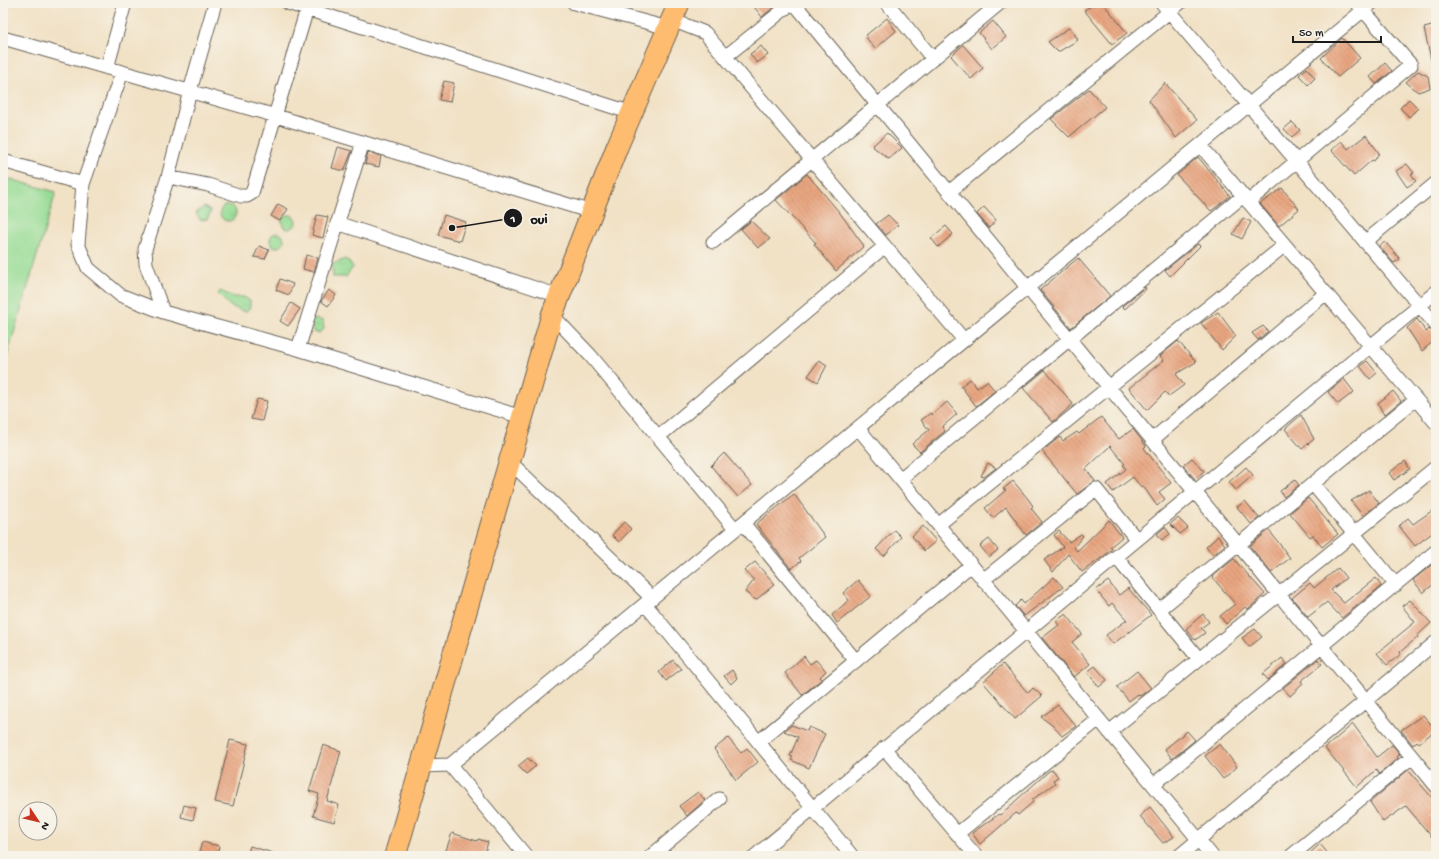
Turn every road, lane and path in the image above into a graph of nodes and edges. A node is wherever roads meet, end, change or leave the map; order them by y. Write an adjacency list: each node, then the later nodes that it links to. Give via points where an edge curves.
1 (125, 3): 16 (street)
2 (288, 3): 11 (street)
3 (574, 3): 12 (street)
4 (793, 3): 14 (street); 19 (street)
5 (887, 3): 15 (street)
6 (1000, 3): 15 (street)
7 (1180, 3): 10 (street)
8 (212, 4): 18 (street)
9 (1364, 6): 20 (street); 27 (street, via 1411,65)
10 (1166, 7): 20 (street); 31 (street)
11 (307, 9): 21 (street); 22 (street)
12 (673, 17): 14 (street, via 705,33); 21 (main road)
13 (3, 38): 16 (street)
14 (725, 57): 25 (street)
15 (933, 59): 19 (street)
16 (107, 68): 17 (street)
17 (122, 72): 18 (street); 30 (street)
18 (190, 91): 22 (street); 28 (street)
19 (878, 105): 25 (street); 31 (street)
20 (1249, 105): 24 (street); 27 (street)
21 (632, 113): 33 (main road)
22 (276, 116): 23 (street); 28 (street, via 256,184 252,193 247,196)
23 (363, 142): 33 (street); 34 (street)
24 (1200, 145): 32 (street); 39 (street)
25 (811, 160): 35 (street); 38 (street)
26 (3, 161): 30 (street)
27 (1297, 161): 32 (street); 36 (street)
28 (168, 177): 44 (street, via 145,249 146,264)
29 (1436, 183): 36 (street)
30 (83, 184): 44 (street, via 78,244 88,268 120,295)
31 (949, 192): 39 (street)
32 (1246, 199): 37 (street); 46 (street)
33 (592, 212): 42 (main road)
34 (337, 223): 42 (street); 49 (street)
35 (713, 242)
36 (1365, 242): 43 (street)
37 (1285, 245): 41 (street); 50 (street)
38 (885, 246): 47 (street); 55 (street)
39 (1028, 288): 46 (street); 47 (street)
40 (1436, 292): 43 (street)
41 (1326, 293): 48 (street); 56 (street)
42 (556, 305): 52 (main road); 55 (street, via 590,354)
43 (1419, 306): 45 (street); 48 (street)
44 (163, 312): 49 (street)
45 (1436, 325)
46 (1070, 339): 50 (street); 59 (street)
47 (964, 340): 54 (street)
48 (1370, 346): 51 (street); 61 (street)
49 (298, 349): 52 (street)
50 (1109, 387): 56 (street); 62 (street)
51 (1416, 400): 53 (street); 60 (street)
52 (522, 417): 57 (main road)
53 (1436, 423)
54 (858, 428): 59 (street); 63 (street)
55 (658, 437): 63 (street)
56 (1152, 440): 61 (street)
57 (509, 461): 73 (street); 87 (main road)
58 (1436, 466): 64 (street)
59 (900, 479): 62 (street)
60 (1312, 484): 64 (street); 66 (street)
61 (1194, 492): 65 (street); 66 (street)
62 (938, 525): 69 (street)
63 (739, 526): 73 (street); 79 (street)
64 (1354, 534): 71 (street); 72 (street)
65 (1137, 540): 68 (street); 70 (street, via 1096,489)
66 (1238, 545): 72 (street); 74 (street)
67 (1436, 551): 71 (street)
68 (1116, 557): 74 (street); 75 (street)
69 (971, 565): 70 (street); 79 (street)
70 (983, 580): 75 (street)
71 (1396, 585): 77 (street)
72 (1279, 594): 77 (street); 78 (street)
73 (649, 601): 83 (street); 86 (street)
74 (1159, 610): 78 (street)
75 (1026, 631): 81 (street); 84 (street)
76 (1436, 642): 80 (street)
77 (1321, 646): 80 (street); 88 (street)
78 (1199, 659): 82 (street)
79 (856, 661): 83 (street)
80 (1366, 701): 85 (street); 93 (street)
81 (1099, 719): 82 (street); 92 (street)
82 (1109, 732): 88 (street)
83 (758, 742): 91 (street)
84 (884, 748): 91 (street); 92 (street)
85 (1412, 757): 89 (street); 102 (street)
86 (450, 765): 87 (street); 95 (street)
87 (421, 766): 94 (main road)
88 (1153, 785): 93 (street)
89 (1436, 786)
90 (719, 799): 96 (street)
91 (812, 808): 97 (street); 98 (street)
92 (957, 834): 99 (street)
93 (1198, 840): 100 (street); 101 (street)
94 (395, 856)
95 (526, 856)
96 (651, 856)
97 (755, 856)
98 (852, 856)
99 (976, 856)
100 (1178, 856)
101 (1212, 856)
102 (1291, 856)

